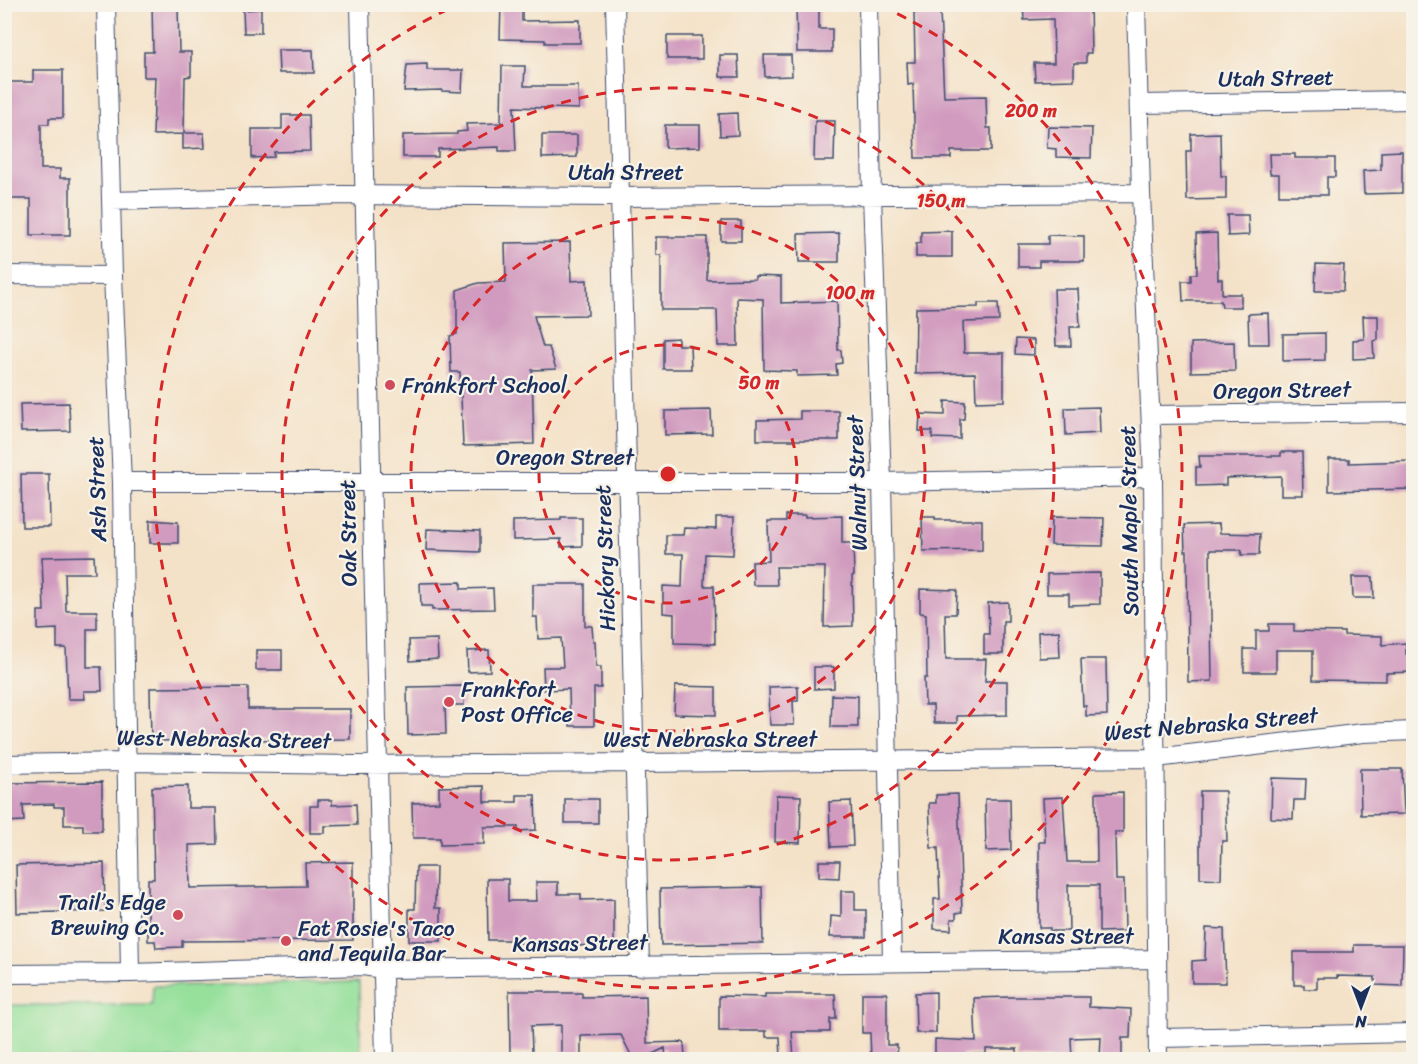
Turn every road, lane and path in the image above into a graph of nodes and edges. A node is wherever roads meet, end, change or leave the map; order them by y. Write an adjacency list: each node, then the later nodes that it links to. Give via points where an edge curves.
1 (105, 4): 12 (street, Ash Street)
2 (360, 4): 9 (street, Oak Street)
3 (615, 4): 11 (street, Hickory Street)
4 (868, 4): 10 (street, Walnut Street)
5 (1137, 4): 7 (street, South Maple Street)
6 (1413, 100): 7 (street, Utah Street)
7 (1139, 104): 8 (street, South Maple Street)
8 (1141, 193): 10 (street, Utah Street); 16 (street, South Maple Street)
9 (365, 195): 11 (street, Utah Street); 12 (street, Utah Street); 18 (street, Oak Street)
10 (872, 195): 11 (street, Utah Street); 21 (street, Walnut Street)
11 (619, 197): 19 (street, Hickory Street)
12 (111, 201): 14 (street, Ash Street)
13 (4, 275): 14 (street)
14 (113, 276): 20 (street, Ash Street)
15 (1413, 412): 16 (street, Oregon Street)
16 (1151, 416): 17 (street, South Maple Street)
17 (1153, 477): 21 (street, Oregon Street); 23 (street, South Maple Street)
18 (370, 481): 19 (street, Oregon Street); 20 (street, Oregon Street); 26 (street, Oak Street)
19 (627, 481): 21 (street, Oregon Street); 28 (street, Hickory Street)
20 (122, 482): 24 (street, Ash Street)
21 (882, 482): 25 (street, Walnut Street)
22 (1413, 731): 23 (street, West Nebraska Street, via 1363,733)
23 (1156, 758): 25 (street, West Nebraska Street); 29 (street, South Maple Street)
24 (126, 762): 26 (street, West Nebraska Street); 27 (street, West Nebraska Street); 33 (street, Ash Street)
25 (888, 762): 28 (street, West Nebraska Street); 30 (street, Walnut Street)
26 (377, 763): 28 (street, West Nebraska Street); 32 (street, Oak Street)
27 (4, 764)
28 (635, 764): 31 (street, Hickory Street)
29 (1156, 959): 30 (street, Kansas Street); 36 (street, South Maple Street)
30 (892, 961): 31 (street, Kansas Street)
31 (640, 967): 32 (street, Kansas Street)
32 (383, 969): 33 (street, Kansas Street, via 363,966); 37 (street, Oak Street)
33 (130, 973): 34 (street, Kansas Street)
34 (4, 974)
35 (1413, 1033): 36 (street)
36 (1158, 1038): 38 (street, South Maple Street)
37 (385, 1059)
38 (1158, 1059)

